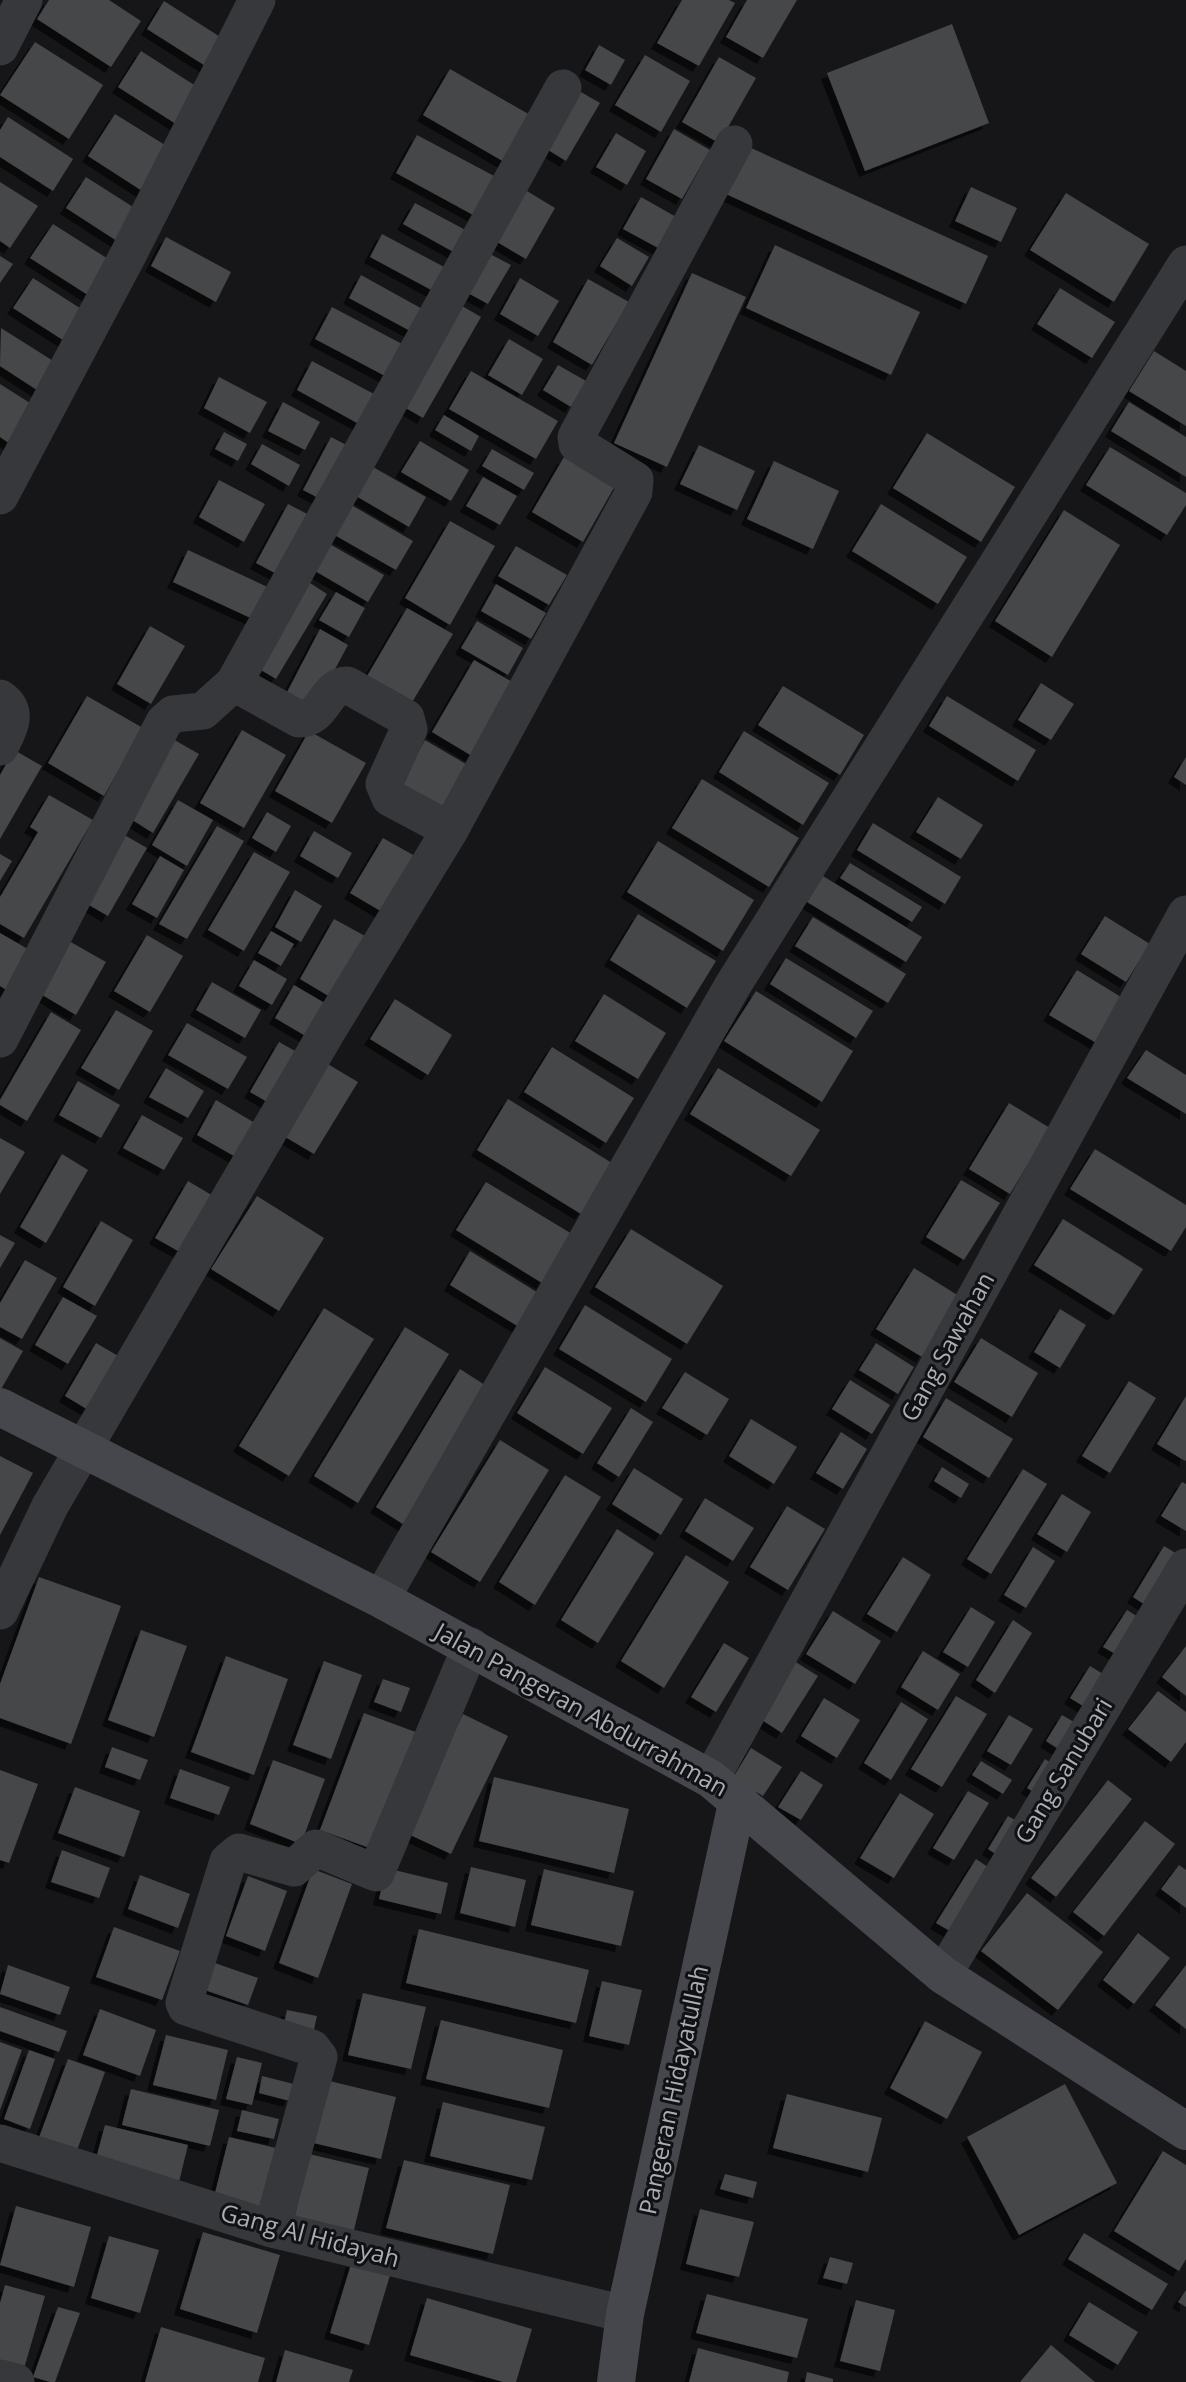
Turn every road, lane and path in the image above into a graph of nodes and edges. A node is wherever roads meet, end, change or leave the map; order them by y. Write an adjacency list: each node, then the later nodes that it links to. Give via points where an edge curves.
1 (24, 0): 3 (street)
2 (257, 0): 7 (street)
3 (0, 47)
4 (563, 88): 8 (street)
5 (734, 144): 11 (street, via 576,437 577,444 630,476 636,487)
6 (1186, 264): 17 (street, via 733,985)
7 (0, 496)
8 (234, 683): 11 (street, via 299,719 317,714 335,690 347,685 406,718 409,729 384,791); 13 (street, via 203,711 173,714 164,722)
9 (0, 698): 10 (street, via 11,708 13,718)
10 (0, 747)
11 (450, 830): 15 (street, via 321,1042)
12 (1186, 914): 20 (street, Gang Sawahan)
13 (0, 1038)
14 (0, 1407): 15 (street, Jalan Pangeran Abdurrahman)
15 (86, 1451): 17 (street, Jalan Pangeran Abdurrahman); 18 (street, via 32,1541)
16 (1186, 1567): 21 (street, Gang Sanubari)
17 (381, 1599): 19 (street, Jalan Pangeran Abdurrahman)
18 (0, 1611)
19 (471, 1646): 20 (street, Jalan Pangeran Abdurrahman); 24 (street, via 376,1873 316,1848 294,1868 239,1852 228,1861 184,2003 312,2048 319,2057)
20 (724, 1789): 21 (street, Jalan Pangeran Abdurrahman); 25 (street, Pangeran Hidayatullah)
21 (943, 1975): 22 (street, Jalan Pangeran Abdurrahman)
22 (1185, 2129)
23 (0, 2143): 24 (street, Gang Al Hidayah)
24 (272, 2229): 25 (street, Gang Al Hidayah)
25 (625, 2314): 28 (street, Pangeran Hidayatullah)
26 (0, 2378): 27 (street)
27 (16, 2382)
28 (615, 2382)

